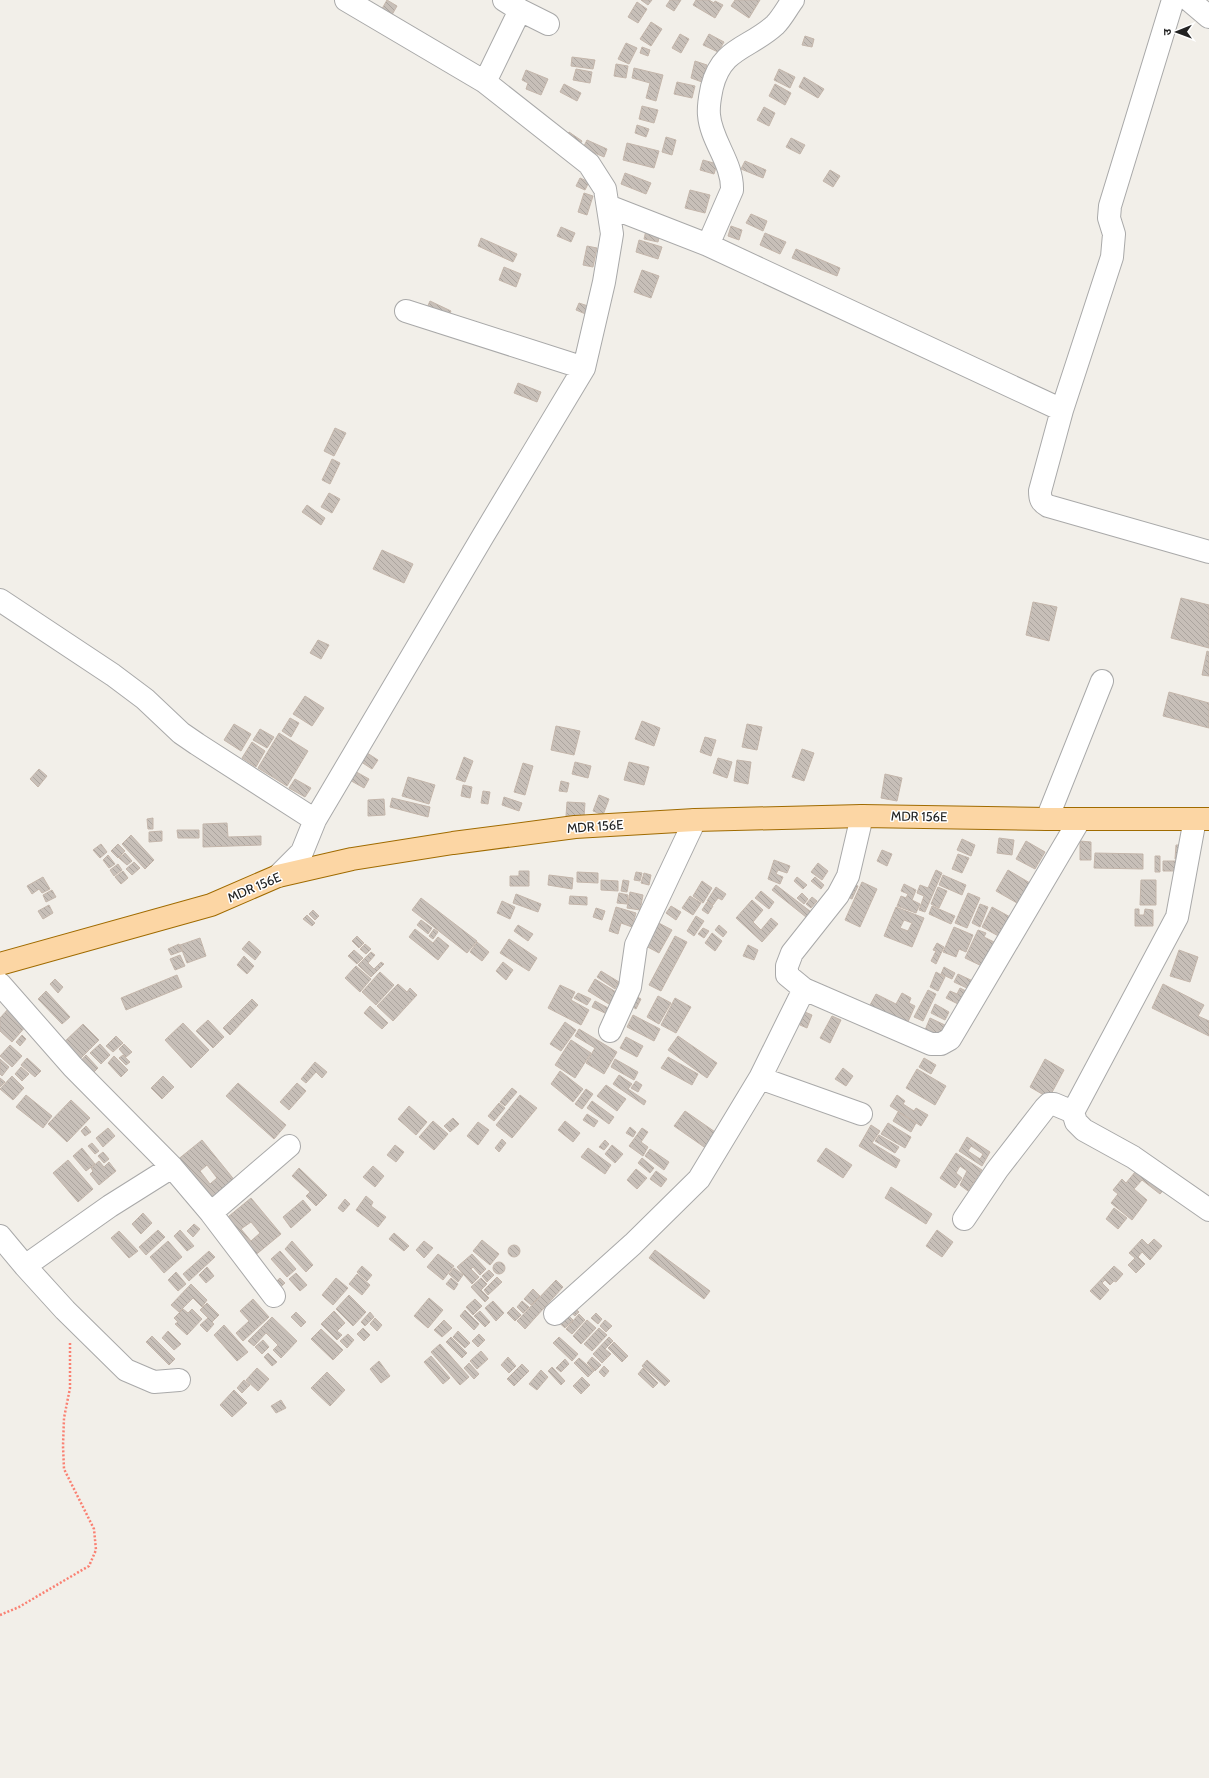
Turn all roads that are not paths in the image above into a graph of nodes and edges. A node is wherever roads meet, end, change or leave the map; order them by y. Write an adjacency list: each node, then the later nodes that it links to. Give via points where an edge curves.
1 (346, 0): 8 (street)
2 (793, 0): 10 (street, via 774,25 728,56 719,66 713,82 708,102 709,116 732,182 732,190)
3 (1172, 0): 13 (street, via 1110,206 1109,218 1114,234 1112,257)
4 (1189, 0): 6 (street)
5 (512, 5): 7 (street); 8 (street)
6 (1209, 17)
7 (548, 24)
8 (485, 82): 9 (street, via 589,164 605,189)
9 (608, 206): 10 (street); 12 (street, via 612,234)
10 (708, 245): 13 (street)
11 (406, 311): 12 (street)
12 (584, 368): 20 (street)
13 (1062, 410): 14 (street, via 1040,491 1042,503)
14 (1209, 552)
15 (0, 600): 20 (street, via 113,675 197,744)
16 (1102, 681): 22 (street)
17 (862, 816): 21 (main road, MDR 156E); 22 (main road, MDR 156E); 26 (street, via 848,876 838,895 792,953 787,966 787,975)
18 (1080, 819): 19 (main road, MDR 156E); 22 (main road, MDR 156E); 26 (street, via 950,1039 941,1044 931,1044)
19 (1202, 819): 29 (street, via 1177,917)
20 (315, 820): 23 (street, via 302,852)
21 (695, 820): 23 (main road, MDR 156E, via 575,827 453,843 352,859); 27 (street, via 636,945 630,987)
22 (1047, 820)
23 (278, 876): 24 (main road, MDR 156E, via 212,905)
24 (0, 964)
25 (0, 984): 32 (street, via 73,1067)
26 (804, 989): 28 (street)
27 (610, 1031)
28 (760, 1078): 30 (street); 39 (street, via 699,1179 633,1244)
29 (1073, 1112): 33 (street, via 1076,1122 1084,1130 1133,1157); 35 (street, via 1049,1104 997,1170)
30 (861, 1114)
31 (289, 1146): 34 (street)
32 (172, 1167): 34 (street); 37 (street, via 110,1206)
33 (1209, 1210)
34 (211, 1213): 38 (street)
35 (964, 1218)
36 (0, 1236): 37 (street)
37 (25, 1266): 40 (street, via 126,1370 154,1382)
38 (274, 1296)
39 (555, 1314)
40 (178, 1380)

